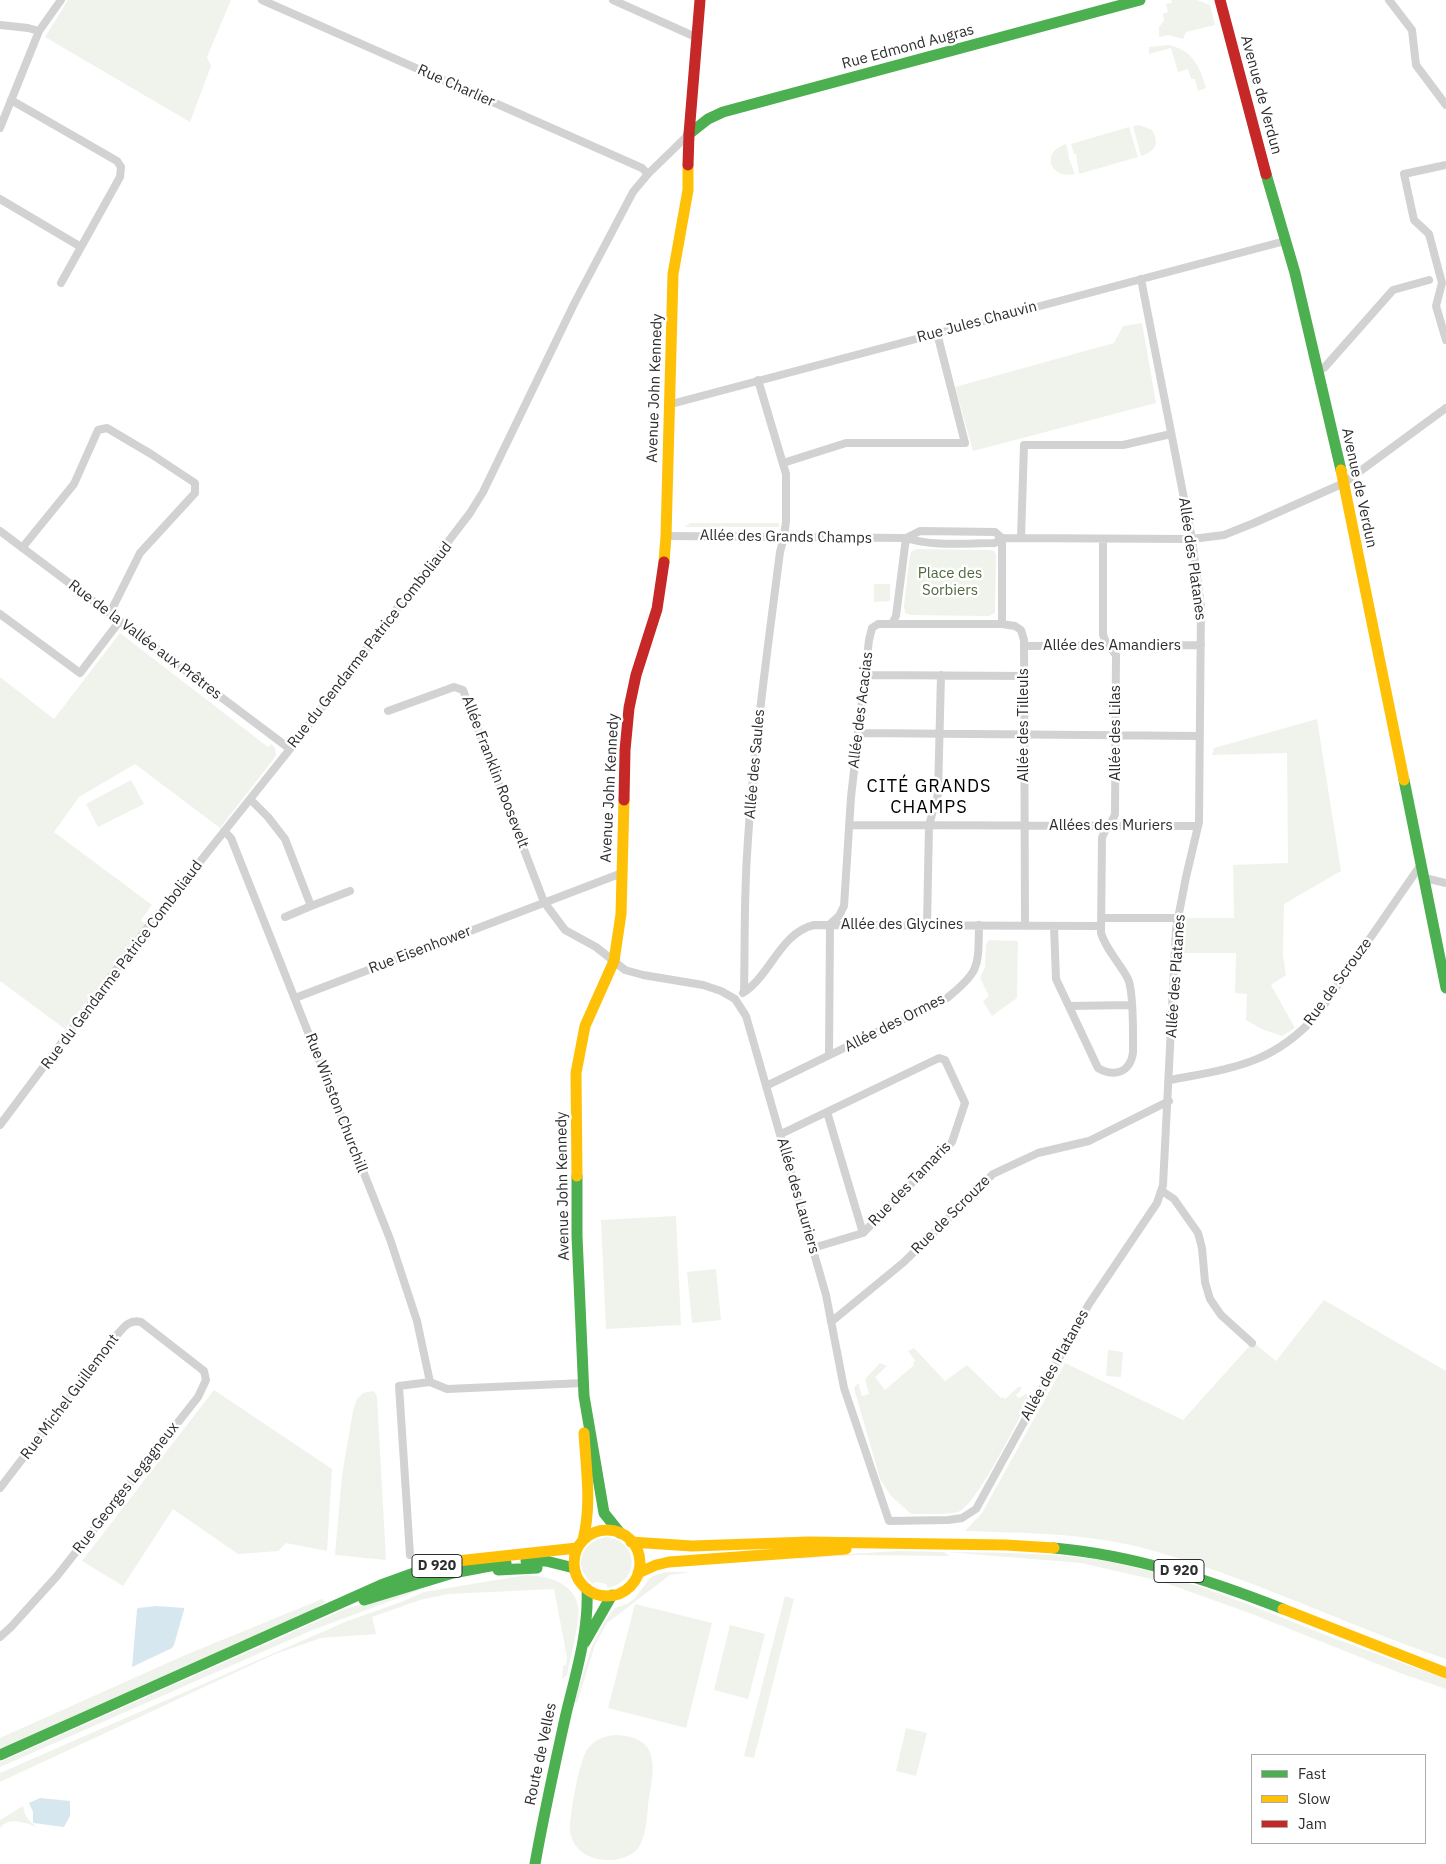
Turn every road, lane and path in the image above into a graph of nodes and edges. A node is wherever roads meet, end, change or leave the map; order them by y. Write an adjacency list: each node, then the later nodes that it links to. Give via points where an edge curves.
1 (61, 0): 9 (street)
2 (262, 0): 18 (street, Rue Charlier, via 642,168)
3 (613, 0): 10 (street)
4 (700, 0): 10 (main road, Avenue John Kennedy)
5 (1140, 0): 14 (main road, Rue Edmond Augras)
6 (1220, 0): 20 (main road, Avenue de Verdun)
7 (1389, 0): 13 (street, via 1412,30 1416,65)
8 (0, 25): 9 (street)
9 (39, 31): 12 (street)
10 (698, 38): 11 (main road, Avenue John Kennedy)
11 (694, 90): 14 (main road, Avenue John Kennedy, via 699,110); 16 (main road, Avenue John Kennedy)
12 (12, 100): 15 (street); 21 (street, via 117,161 121,167 120,177)
13 (1446, 105)
14 (723, 112): 16 (main road, Rue Edmond Augras, via 708,118)
15 (0, 128)
16 (690, 134): 18 (street, Rue du Gendarme Patrice Comboliaud); 29 (main road, Avenue John Kennedy, via 688,190 673,274)
17 (1446, 165): 26 (street, via 1404,174 1414,220 1429,234 1442,283 1436,306)
18 (648, 174): 60 (street, Rue du Gendarme Patrice Comboliaud, via 633,192 605,244 470,513)
19 (0, 199): 21 (street)
20 (1285, 242): 22 (street, Rue Jules Chauvin); 27 (main road, Avenue de Verdun)
21 (81, 247): 24 (street)
22 (1141, 279): 25 (street, Rue Jules Chauvin); 31 (street, Allée des Platanes)
23 (1429, 280): 27 (street, via 1393,290 1324,368)
24 (60, 282)
25 (937, 333): 28 (street, Rue Jules Chauvin); 32 (street, via 965,443 846,443)
26 (1446, 340)
27 (1318, 370): 33 (main road, Avenue de Verdun)
28 (758, 380): 29 (street, Rue Jules Chauvin); 32 (street, Allée des Saules)
29 (670, 403): 35 (main road, Avenue John Kennedy)
30 (1446, 408): 33 (street, Allée des Grands Champs)
31 (1171, 434): 39 (street, via 1123,445 1024,445); 41 (street, Allée des Platanes)
32 (783, 463): 36 (street, Allée des Saules, via 786,474)
33 (1344, 483): 41 (street, Allée des Grands Champs, via 1224,535); 68 (main road, Avenue de Verdun)
34 (0, 531): 42 (street, Rue de la Vallée aux Prêtres)
35 (666, 536): 36 (street, Allée des Grands Champs); 69 (main road, Avenue John Kennedy, via 657,609 629,708)
36 (784, 537): 37 (street, Allée des Grands Champs); 85 (street, Allée des Saules, via 752,790)
37 (906, 538): 38 (street, Allée des Grands Champs, via 937,544 995,543); 38 (street, Allée des Grands Champs, via 920,531 995,532); 46 (street, via 896,616)
38 (1002, 538): 39 (street, Allée des Grands Champs); 47 (street)
39 (1021, 538): 40 (street, Allée des Grands Champs)
40 (1103, 539): 41 (street, Allée des Grands Champs); 50 (street, Allée des Lilas, via 1103,636)
41 (1192, 539): 48 (street, Allée des Platanes, via 1201,607)
42 (22, 548): 43 (street, Rue de la Vallée aux Prêtres); 43 (street, via 74,484 98,430 107,428 196,483 195,492 140,554)
43 (110, 613): 45 (street, Rue de la Vallée aux Prêtres)
44 (0, 614): 45 (street, via 80,673)
45 (119, 622): 60 (street, Rue de la Vallée aux Prêtres)
46 (892, 624): 47 (street); 51 (street, Allée des Acacias, via 878,624 872,628)
47 (1002, 624): 49 (street, Allée des Tilleuls, via 1021,630)
48 (1201, 645): 50 (street, Allée des Amandiers); 59 (street, Allée des Platanes)
49 (1024, 646): 50 (street, Allée des Amandiers); 53 (street, Allée des Tilleuls)
50 (1111, 647): 58 (street, Allée des Lilas, via 1116,655)
51 (865, 675): 52 (street); 55 (street, Allée des Acacias)
52 (941, 675): 53 (street); 56 (street)
53 (1024, 676): 57 (street, Allée des Tilleuls)
54 (388, 711): 73 (street, Allée Franklin Roosevelt, via 454,687 464,690)
55 (858, 733): 56 (street); 62 (street, Allée des Acacias)
56 (939, 734): 57 (street); 63 (street, via 938,794)
57 (1024, 735): 58 (street); 64 (street, Allée des Tilleuls)
58 (1116, 735): 59 (street); 66 (street, Allée des Lilas, via 1115,814)
59 (1200, 736): 65 (street, Allée des Platanes)
60 (290, 749): 61 (street, Rue du Gendarme Patrice Comboliaud)
61 (250, 799): 67 (street, Rue du Gendarme Patrice Comboliaud); 74 (street, via 285,839)
62 (849, 825): 63 (street, Allées des Muriers); 78 (street, Allée des Acacias, via 844,906)
63 (929, 825): 64 (street, Allées des Muriers); 79 (street)
64 (1024, 826): 66 (street, Allées des Muriers); 81 (street, Allée des Tilleuls)
65 (1198, 826): 66 (street, Allées des Muriers); 76 (street, Allée des Platanes)
66 (1106, 827): 77 (street, Allée des Lilas, via 1102,838)
67 (224, 831): 86 (street, Rue Winston Churchill, via 231,838); 95 (street, Rue du Gendarme Patrice Comboliaud)
68 (1422, 863): 70 (main road, Avenue de Verdun); 91 (street, Rue de Scrouze, via 1305,1028 1266,1056 1240,1067)
69 (622, 873): 73 (street, Rue Eisenhower); 83 (main road, Avenue John Kennedy, via 621,914)
70 (1425, 878): 71 (street); 84 (main road, Avenue de Verdun)
71 (1446, 883)
72 (350, 891): 74 (street)
73 (544, 902): 83 (street, via 565,930); 86 (street, Rue Eisenhower)
74 (311, 906): 75 (street)
75 (285, 917)
76 (1178, 918): 77 (street, Allée des Glycines); 91 (street, Allée des Platanes)
77 (1101, 922): 82 (street, Allée des Glycines); 88 (street, via 1100,933 1104,942 1128,980)
78 (830, 924): 79 (street, Allée des Glycines); 85 (street, Allée des Glycines, via 804,927 790,938 752,987); 90 (street)
79 (927, 925): 80 (street, Allée des Glycines)
80 (980, 925): 81 (street, Allée des Glycines); 90 (street, Allée des Ormes, via 978,964 966,983 946,998)
81 (1025, 926): 82 (street, Allée des Glycines)
82 (1054, 926): 89 (street, via 1056,979)
83 (614, 961): 87 (street, via 625,970 703,985); 104 (main road, Avenue John Kennedy, via 585,1026 576,1073 577,1236)
84 (1446, 988)
85 (744, 992): 87 (street, Allée des Glycines)
86 (295, 998): 103 (street, Rue Winston Churchill, via 390,1239 417,1321)
87 (735, 999): 92 (street, Allée des Lauriers, via 746,1016)
88 (1131, 1005): 89 (street); 89 (street, via 1132,1063 1114,1073 1098,1068)
89 (1069, 1006)
90 (828, 1055): 92 (street, Allée des Ormes)
91 (1170, 1080): 93 (street, Allée des Platanes)
92 (766, 1086): 96 (street, Allée des Lauriers)
93 (1169, 1101): 97 (street, Allée des Platanes); 100 (street, Rue de Scrouze, via 1089,1141 1038,1153 993,1174 904,1262)
94 (827, 1112): 96 (street, Rue des Tamaris); 98 (street); 98 (street, Rue des Tamaris, via 939,1058 945,1060 965,1103 952,1142)
95 (0, 1125)
96 (781, 1134): 99 (street, Allée des Lauriers)
97 (1162, 1191): 101 (street, via 1174,1199 1198,1233 1210,1300 1221,1315); 107 (street, Allée des Platanes, via 1089,1304 976,1509 962,1518 948,1520)
98 (863, 1233): 99 (street, Rue des Tamaris)
99 (813, 1248): 100 (street, Allée des Lauriers)
100 (831, 1322): 107 (street, Allée des Lauriers, via 844,1388)
101 (1252, 1343)
102 (170, 1344): 106 (street, Rue Michel Guillemont, via 141,1322 125,1325); 118 (street, Rue Georges Legagneux, via 204,1371 206,1380 198,1396 57,1576)
103 (430, 1382): 104 (street, via 447,1389); 112 (street, via 399,1386)
104 (584, 1383): 105 (main road, Avenue John Kennedy)
105 (584, 1396): 108 (main road, Avenue John Kennedy, via 604,1513); 109 (main road, Avenue John Kennedy, via 588,1520)
106 (0, 1488)
107 (889, 1521)
108 (620, 1533): 109 (main road, via 601,1531); 111 (main road)
109 (580, 1544): 113 (main road, via 574,1558); 117 (main road, D 920, via 467,1559 428,1568 381,1585)
110 (895, 1544): 111 (main road, D 920); 114 (main road, D 920, via 678,1561); 120 (main road, D 920, via 1019,1545 1067,1549 1173,1569)
111 (634, 1546): 114 (main road, via 640,1564)
112 (410, 1555)
113 (576, 1573): 115 (main road); 117 (main road, D 920, via 512,1568 443,1577)
114 (638, 1573): 116 (main road, via 628,1588)
115 (587, 1589): 116 (main road); 119 (main road, Route de Velles, via 588,1609)
116 (612, 1596): 119 (main road, Route de Velles)
117 (307, 1619): 121 (main road, D 920)
118 (3, 1635)
119 (581, 1651): 122 (main road, Route de Velles, via 547,1796)
120 (1446, 1673)
121 (0, 1755)
122 (535, 1864)

